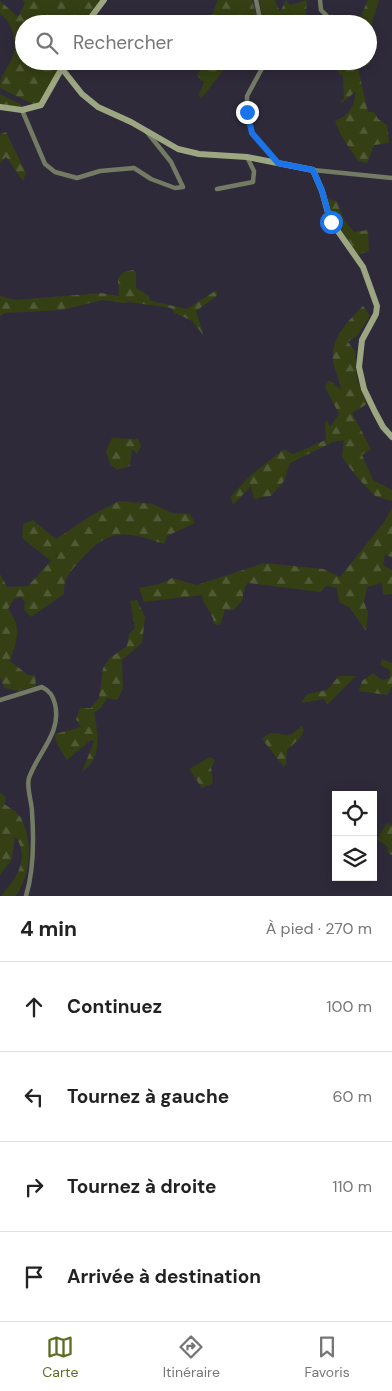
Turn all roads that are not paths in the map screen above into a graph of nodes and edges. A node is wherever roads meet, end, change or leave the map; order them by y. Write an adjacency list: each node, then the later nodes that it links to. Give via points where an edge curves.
1 (104, 0): 4 (street)
2 (256, 0): 5 (street)
3 (320, 0): 6 (street, via 321,10)
4 (93, 15)
5 (259, 15)
6 (326, 15)
7 (63, 70): 10 (street, via 40,105); 11 (street, via 91,102)
8 (261, 70): 13 (street, via 247,96 247,112 252,133)
9 (0, 107): 10 (street)
10 (22, 110): 11 (street, via 45,164 55,172 78,178 100,171 134,168 146,177 172,187 183,187 171,162)
11 (147, 132): 12 (street, via 184,151)
12 (247, 157): 13 (street); 16 (street, via 254,172 253,182)
13 (278, 163): 14 (street)
14 (313, 170): 15 (street); 17 (street, via 330,220 360,262 377,306 362,340 359,367 364,389)
15 (392, 178)
16 (217, 189)
17 (392, 438)
18 (0, 700): 19 (street, via 42,687 53,697 57,714 56,728 39,754 28,780 33,844)
19 (26, 896)

